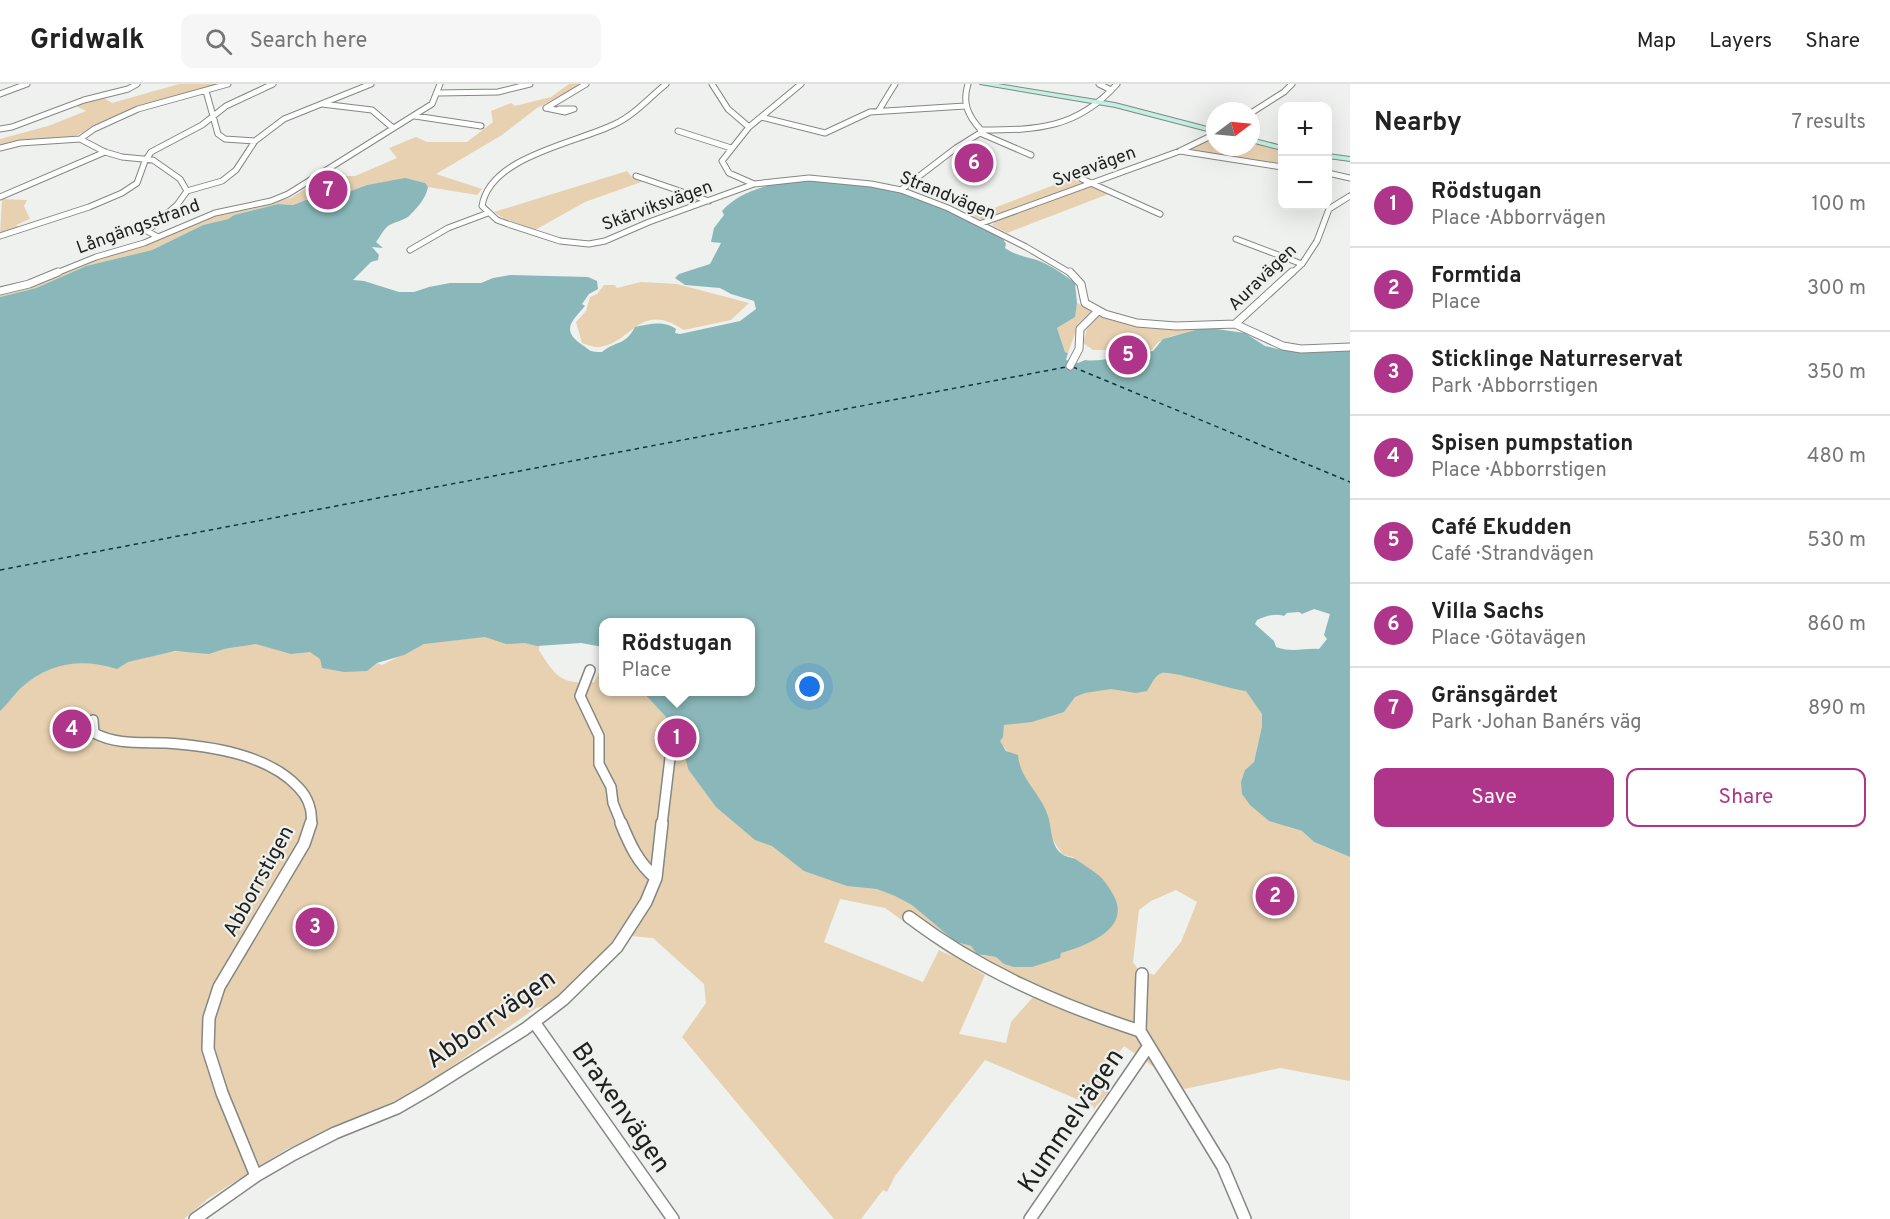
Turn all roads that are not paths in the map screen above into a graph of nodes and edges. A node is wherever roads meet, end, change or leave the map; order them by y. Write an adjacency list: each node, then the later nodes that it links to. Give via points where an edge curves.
1 (9, 84): 19 (street)
2 (27, 84): 19 (street)
3 (138, 84): 36 (street)
4 (228, 84): 21 (street)
5 (273, 84): 30 (street)
6 (371, 84): 25 (street)
7 (440, 84): 22 (street)
8 (530, 84): 22 (street, via 498,92)
9 (586, 84): 28 (street, via 546,108)
10 (666, 84): 65 (street, via 616,124 553,145 502,175 484,193 482,207)
11 (712, 84): 34 (street, via 718,97)
12 (801, 84): 32 (street)
13 (895, 84): 29 (street)
14 (968, 84): 26 (street)
15 (984, 84): 24 (street)
16 (1099, 84): 20 (street)
17 (1117, 84): 20 (street)
18 (1292, 84): 27 (street)
19 (18, 87): 23 (street)
20 (1111, 90): 24 (street)
21 (206, 91): 30 (street); 41 (street, via 138,109)
22 (438, 93): 31 (street, Långängsstrand, via 432,104)
23 (0, 94)
24 (1100, 103): 38 (street, via 1071,119 1041,128); 39 (street)
25 (319, 104): 35 (street, via 372,110); 42 (street, via 284,119)
26 (965, 106): 29 (street); 38 (street)
27 (1260, 107)
28 (559, 110)
29 (879, 110): 32 (street, via 825,133)
30 (214, 114): 42 (street, via 218,134 225,139); 51 (street)
31 (415, 116): 33 (street); 35 (street, Långängsstrand)
32 (761, 117): 34 (street)
33 (480, 126)
34 (749, 127): 46 (street)
35 (393, 128): 69 (street, Långängsstrand, via 288,194 215,213)
36 (0, 129)
37 (678, 131): 46 (street)
38 (981, 131): 49 (street); 60 (street)
39 (1206, 131)
40 (1206, 138): 47 (street, Sveavägen)
41 (80, 139): 45 (street); 48 (street)
42 (255, 141): 61 (street, via 236,170 222,181)
43 (1260, 142): 44 (street)
44 (1278, 147)
45 (0, 148)
46 (731, 148): 58 (street, via 723,166 729,173)
47 (1180, 151): 53 (street); 59 (street, Sveavägen)
48 (105, 152): 51 (street); 63 (street)
49 (1031, 155)
50 (1332, 157): 52 (street)
51 (144, 158): 61 (street, via 180,178); 68 (street, via 139,181 132,187 95,206)
52 (1350, 159)
53 (1278, 166)
54 (1332, 174): 56 (street)
55 (636, 176): 64 (street)
56 (1350, 177)
57 (1082, 179): 59 (street)
58 (754, 184): 60 (street, Strandvägen, via 826,178); 64 (street, Skärviksvägen)
59 (1092, 184): 66 (street); 67 (street, Sveavägen)
60 (901, 190): 67 (street, Strandvägen)
61 (187, 191): 69 (street, via 147,231)
62 (1350, 196): 72 (street, Auravägen, via 1329,209 1317,241)
63 (0, 197)
64 (709, 201): 65 (street, Skärviksvägen, via 589,244 560,242)
65 (488, 213): 71 (street, via 465,219)
66 (1160, 214)
67 (982, 223): 74 (street, Strandvägen, via 1071,273 1081,284 1085,303)
68 (0, 236)
69 (158, 237): 73 (street, Långängsstrand)
70 (1236, 239): 72 (street)
71 (410, 250)
72 (1302, 264): 75 (street, Auravägen)
73 (0, 291)
74 (1098, 311): 75 (street, via 1149,324); 77 (street, via 1083,324 1079,349)
75 (1235, 324): 76 (street, via 1283,346)
76 (1350, 347)
77 (1070, 366)
78 (590, 670): 81 (street, via 580,696 599,735 599,764 611,787 631,848)
79 (93, 720): 87 (street, Abborrstigen, via 94,733 106,741 173,744 276,768 302,790 311,809 312,822 304,844 219,987 208,1018 208,1049 218,1082)
80 (675, 744): 81 (street, Abborrvägen)
81 (656, 878): 84 (street, Abborrvägen, via 646,902 617,947 563,1000)
82 (909, 917): 85 (street, via 981,968 1026,989)
83 (1142, 974): 85 (street)
84 (534, 1022): 87 (street, Abborrvägen, via 397,1108 335,1133); 89 (street, Braxenvägen)
85 (1140, 1030): 86 (street)
86 (1148, 1047): 90 (street, Kummelvägen); 91 (street, via 1212,1147)
87 (256, 1176): 88 (street, Abborrvägen)
88 (195, 1219)
89 (673, 1219)
90 (1030, 1219)
91 (1245, 1219)

